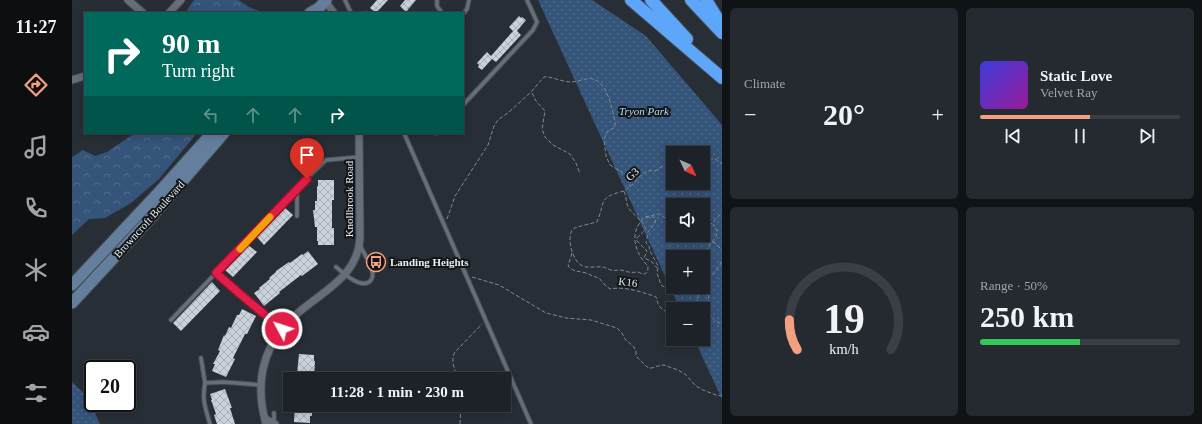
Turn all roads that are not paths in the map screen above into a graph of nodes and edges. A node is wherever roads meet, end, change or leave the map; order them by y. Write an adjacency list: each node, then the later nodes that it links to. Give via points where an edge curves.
1 (128, 0): 12 (street)
2 (181, 0): 13 (street)
3 (345, 0): 15 (lane)
4 (437, 0): 16 (lane)
5 (469, 0): 17 (lane)
6 (527, 0): 23 (lane, via 537,22 533,30)
7 (631, 0): 21 (highway)
8 (651, 0): 21 (highway)
9 (691, 0): 19 (highway)
10 (706, 0): 18 (highway)
11 (320, 7): 14 (street)
12 (142, 12)
13 (170, 12)
14 (332, 12)
15 (351, 12)
16 (440, 12)
17 (464, 13)
18 (722, 26)
19 (722, 33)
20 (84, 76): 22 (street)
21 (722, 77)
22 (72, 80)
23 (464, 105)
24 (211, 134): 35 (main road, Browncroft Boulevard)
25 (223, 134): 36 (main road, Browncroft Boulevard)
26 (359, 134): 28 (street, Knollbrook Road)
27 (404, 134): 47 (lane)
28 (360, 157): 29 (lane, via 326,160); 31 (street, Knollbrook Road)
29 (297, 188): 30 (lane); 33 (lane)
30 (297, 216)
31 (360, 244): 34 (street, Knollbrook Road, via 356,259); 34 (lane, via 372,271 372,279 367,283 356,282)
32 (336, 267): 34 (lane)
33 (216, 273): 38 (lane); 39 (lane)
34 (346, 275): 39 (street, Knollbrook Road)
35 (73, 284): 36 (lane)
36 (84, 291): 37 (main road, Browncroft Boulevard)
37 (72, 303)
38 (171, 320)
39 (282, 329): 40 (lane); 43 (street, Knollbrook Road, via 270,347)
40 (290, 336)
41 (201, 358): 42 (lane)
42 (205, 383): 43 (lane); 46 (lane, via 204,406)
43 (261, 385): 45 (street, Knollbrook Road, via 261,398)
44 (274, 413): 45 (lane, via 274,419)
45 (270, 422)
46 (210, 424)
47 (531, 424)

